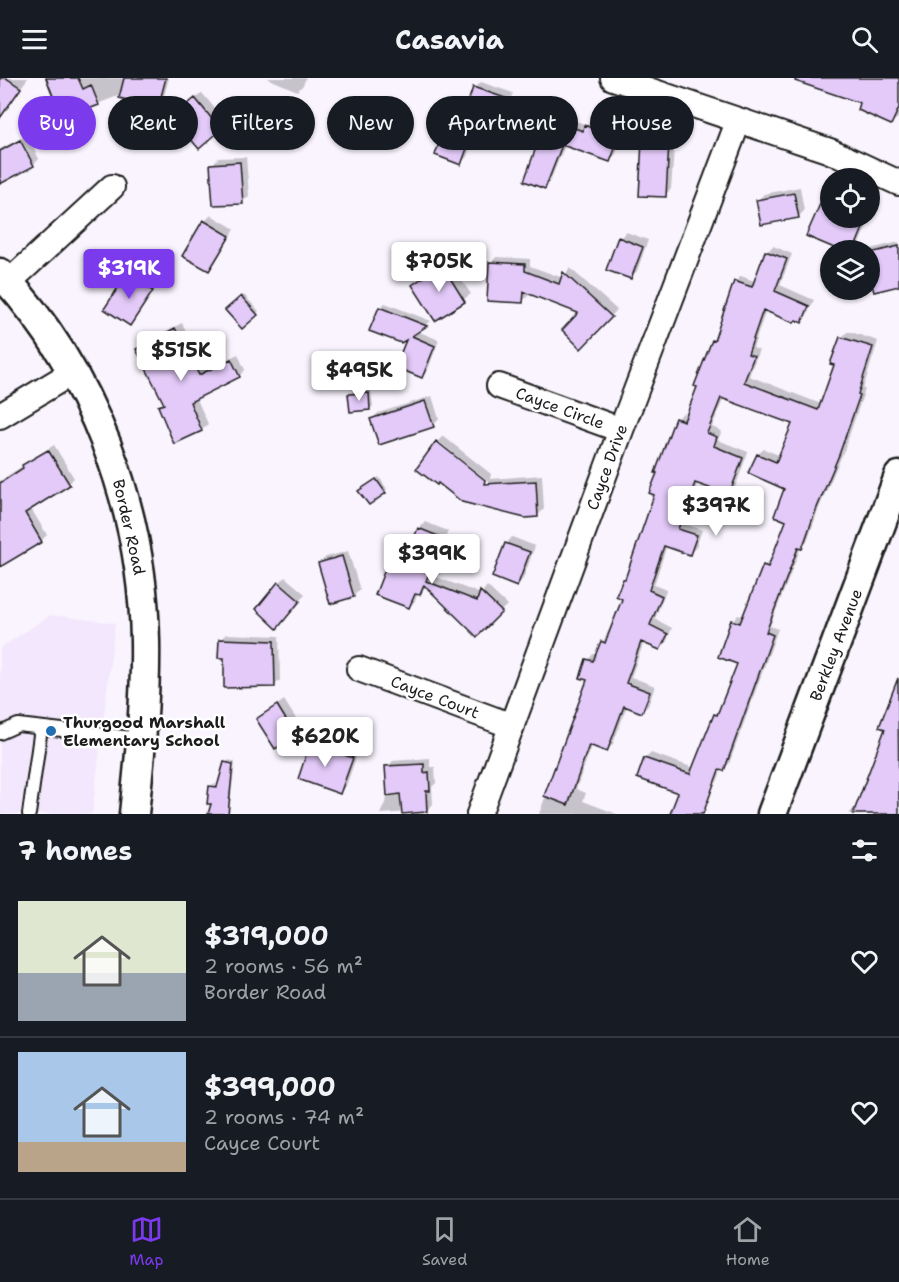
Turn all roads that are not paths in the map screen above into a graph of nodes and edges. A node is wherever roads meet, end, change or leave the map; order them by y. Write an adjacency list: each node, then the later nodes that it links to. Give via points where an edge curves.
1 (613, 78): 2 (street)
2 (738, 122): 3 (street, via 830,151); 9 (street, Cayce Drive)
3 (899, 183)
4 (112, 187): 5 (street)
5 (4, 277): 6 (street, Border Road, via 55,341)
6 (73, 372): 8 (street); 15 (street, Border Road, via 120,483 139,562 145,640)
7 (499, 386): 9 (street, Cayce Circle)
8 (0, 416)
9 (621, 430): 12 (street, Cayce Drive)
10 (899, 476): 19 (street, Berkley Avenue)
11 (359, 669): 12 (street, Cayce Court)
12 (512, 726): 18 (street, Cayce Drive)
13 (41, 728): 14 (lane, via 18,725); 15 (lane); 16 (lane)
14 (0, 733)
15 (141, 739): 17 (street, Border Road)
16 (29, 814)
17 (134, 814)
18 (479, 814)
19 (772, 814)

